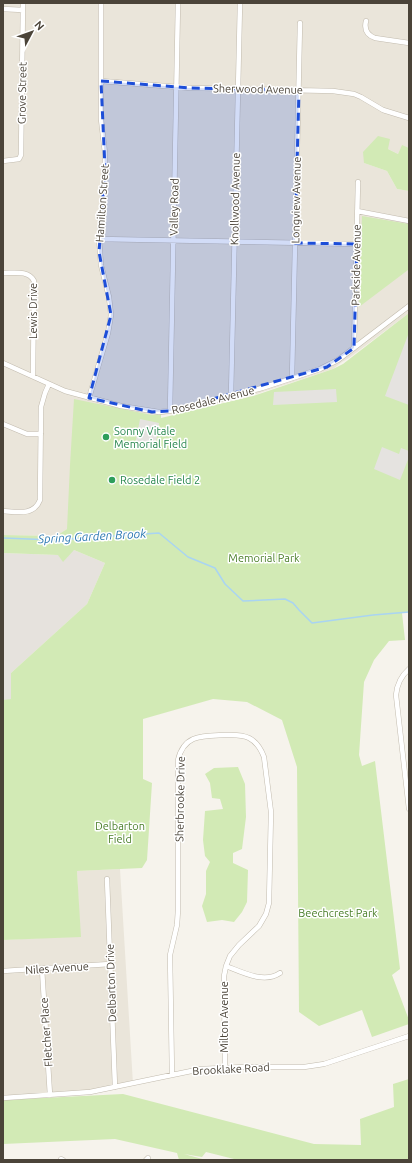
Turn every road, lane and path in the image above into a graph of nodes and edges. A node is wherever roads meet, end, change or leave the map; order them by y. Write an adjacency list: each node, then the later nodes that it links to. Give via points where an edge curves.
1 (23, 3): 6 (street, Grove Street)
2 (101, 3): 10 (street, Hamilton Street)
3 (178, 3): 11 (street, Valley Road)
4 (240, 3): 12 (street, Knollwood Avenue)
5 (3, 8): 6 (street)
6 (23, 10): 15 (street, Grove Street, via 21,154 20,158)
7 (366, 21): 9 (street, via 366,29 371,37)
8 (300, 23): 13 (street, Longview Avenue)
9 (409, 43)
10 (101, 81): 11 (street, Sherwood Avenue); 19 (street, Hamilton Street, via 105,169)
11 (177, 87): 12 (street, Sherwood Avenue); 20 (street, Valley Road)
12 (238, 89): 13 (street, Sherwood Avenue); 21 (street, Knollwood Avenue)
13 (299, 90): 14 (street, Sherwood Avenue, via 350,93 383,110); 22 (street, Longview Avenue)
14 (409, 118)
15 (3, 161)
16 (358, 182): 17 (street, Parkside Avenue)
17 (357, 211): 18 (street); 23 (street, Parkside Avenue)
18 (409, 221)
19 (99, 239): 20 (street); 32 (street, Hamilton Street, via 101,265 111,315)
20 (173, 240): 21 (street); 33 (street, Valley Road)
21 (234, 242): 22 (street); 31 (street, Knollwood Avenue)
22 (295, 243): 23 (street); 29 (street, Longview Avenue)
23 (357, 244): 26 (street, Parkside Avenue)
24 (3, 273): 28 (street, Lewis Drive, via 26,273 34,281)
25 (409, 306): 26 (street, Rosedale Avenue)
26 (354, 348): 29 (street, Rosedale Avenue, via 327,367)
27 (3, 363): 28 (street, Rosedale Avenue)
28 (33, 376): 30 (street, Rosedale Avenue)
29 (292, 378): 31 (street, Rosedale Avenue)
30 (49, 384): 32 (street, Rosedale Avenue); 35 (street, via 42,408)
31 (231, 396): 33 (street, Rosedale Avenue)
32 (89, 398): 33 (street, Rosedale Avenue, via 152,412)
33 (170, 411)
34 (3, 424): 35 (street, via 27,434)
35 (41, 434): 36 (street, via 39,503 34,509 26,512)
36 (3, 511)
37 (409, 669): 38 (street, via 396,689)
38 (409, 809)
39 (107, 879): 40 (street, Delbarton Drive)
40 (110, 964): 42 (street, Niles Avenue); 48 (street, Delbarton Drive)
41 (226, 966): 44 (street, via 260,977 272,977); 46 (street, Milton Avenue); 47 (street, Sherbrooke Drive, via 234,951 263,921 270,899 271,812 264,757 255,742 238,735 193,738 182,749 178,760 178,910 170,955)
42 (42, 969): 43 (street, Niles Avenue); 49 (street, Fletcher Place)
43 (3, 971)
44 (280, 973)
45 (409, 1036): 46 (street, Brooklake Road, via 324,1064 304,1067)
46 (224, 1068): 47 (street, Brooklake Road, via 201,1069)
47 (172, 1075): 48 (street, Brooklake Road)
48 (115, 1087): 49 (street, Brooklake Road)
49 (50, 1095): 50 (street, Brooklake Road)
50 (3, 1098)

